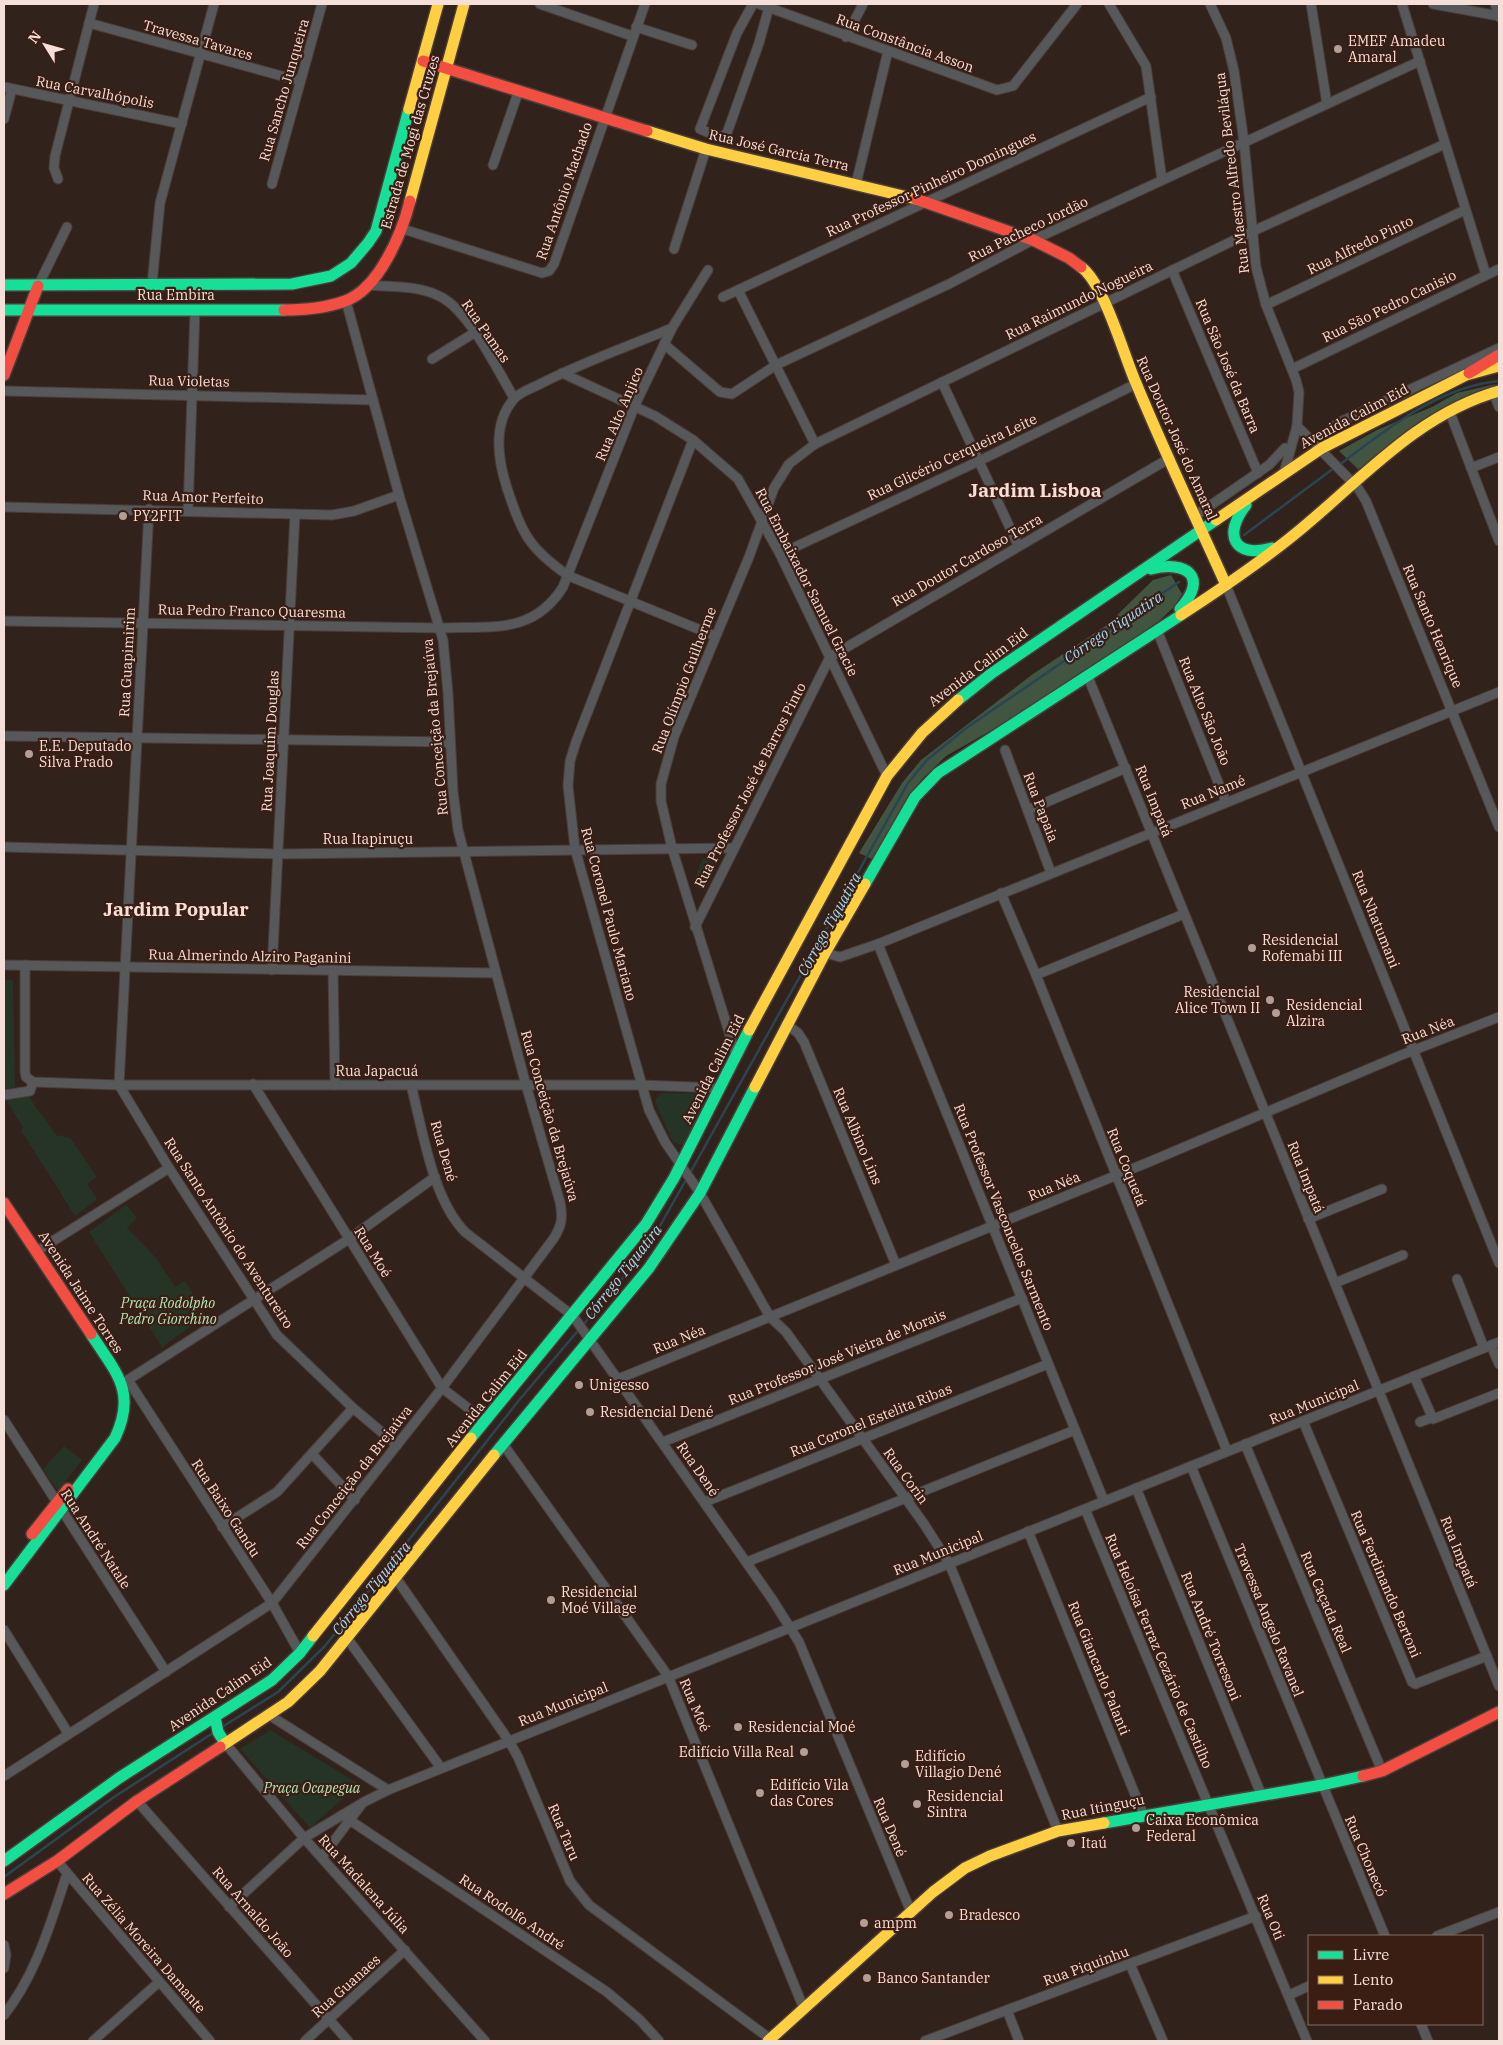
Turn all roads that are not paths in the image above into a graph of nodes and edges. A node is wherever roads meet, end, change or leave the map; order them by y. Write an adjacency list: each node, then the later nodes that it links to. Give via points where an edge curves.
1 (94, 4): 20 (street)
2 (214, 4): 26 (street)
3 (322, 4): 30 (street, Rua Sancho Junqueira)
4 (438, 4): 27 (main road, Estrada de Mogi das Cruzes)
5 (464, 4): 29 (main road, Estrada de Mogi das Cruzes)
6 (540, 4): 22 (street)
7 (645, 4): 21 (street, Rua Antônio Machado)
8 (753, 4): 18 (street, via 737,33 700,129 721,138 727,133)
9 (759, 4): 18 (street, Rua Constância Asson)
10 (863, 4): 23 (street)
11 (1076, 4): 25 (street, Rua Constância Asson, via 1013,86 1001,90)
12 (1109, 4): 33 (street, via 1142,58)
13 (1210, 4): 39 (street, Rua Maestro Alfredo Beviláqua, via 1222,25 1230,50)
14 (1311, 4): 35 (street)
15 (1402, 4): 28 (street)
16 (1433, 4): 19 (street)
17 (1496, 4): 19 (street)
18 (769, 8): 23 (street, Rua Constância Asson)
19 (1499, 16)
20 (89, 23): 26 (street, Travessa Tavares); 34 (street)
21 (636, 27): 22 (street, Rua Antônio Machado); 24 (street)
22 (632, 36): 36 (street, Rua Antônio Machado)
23 (846, 37): 25 (street, Rua Constância Asson)
24 (692, 45)
25 (888, 51): 46 (street)
26 (201, 54): 30 (street, Travessa Tavares); 38 (street)
27 (423, 61): 29 (main road, Rua José Garcia Terra); 58 (main road, Estrada de Mogi das Cruzes, via 376,231 366,248)
28 (1420, 61): 35 (street, Rua Pacheco Jordão); 40 (street)
29 (448, 68): 32 (main road, Rua José Garcia Terra); 50 (main road, Estrada de Mogi das Cruzes)
30 (300, 81): 45 (street, Rua Sancho Junqueira)
31 (8, 88): 34 (street, Rua Carvalhópolis); 37 (street)
32 (519, 90): 36 (main road, Rua José Garcia Terra); 42 (street)
33 (1151, 96): 44 (street); 47 (street, Rua Professor Pinheiro Domingues)
34 (68, 102): 38 (street, Rua Carvalhópolis); 43 (street, via 55,156)
35 (1327, 104): 39 (street, Rua Pacheco Jordão)
36 (605, 116): 41 (main road, Rua José Garcia Terra); 50 (street, Rua Antônio Machado, via 554,264 547,273)
37 (4, 119)
38 (182, 124): 59 (street, via 160,203)
39 (1244, 142): 44 (street, Rua Pacheco Jordão); 51 (street, Rua Maestro Alfredo Beviláqua)
40 (1445, 144): 48 (street); 51 (street, Rua Raimundo Nogueira)
41 (706, 149): 46 (main road, Rua José Garcia Terra); 53 (street)
42 (493, 165)
43 (58, 180)
44 (1162, 180): 52 (street, Rua Pacheco Jordão)
45 (272, 184)
46 (856, 184): 47 (main road, Rua José Garcia Terra)
47 (926, 200): 52 (main road, Rua José Garcia Terra); 63 (street, Rua Professor Pinheiro Domingues)
48 (1465, 210): 57 (street); 67 (street, Rua Alfredo Pinto)
49 (67, 227): 62 (street)
50 (404, 229): 61 (main road, Estrada de Mogi das Cruzes, via 384,265)
51 (1251, 232): 56 (street, Rua Raimundo Nogueira); 67 (street, Rua Maestro Alfredo Beviláqua)
52 (1033, 240): 66 (main road, Rua José Garcia Terra, via 1080,265 1093,279); 77 (street, Rua Pacheco Jordão, via 949,284)
53 (674, 249)
54 (1499, 269): 57 (street, Rua São Pedro Canisio)
55 (708, 270): 71 (street, Rua Alto Anjico)
56 (1172, 270): 66 (street, Rua Raimundo Nogueira); 102 (street, Rua São José da Barra)
57 (1486, 274): 79 (street, Rua São Pedro Canisio)
58 (334, 276): 59 (main road, Rua Embira, via 318,282 292,284)
59 (152, 284): 62 (main road, Rua Embira)
60 (4, 285): 62 (main road, Rua Embira)
61 (366, 285): 65 (main road, Estrada de Mogi das Cruzes); 72 (street, Rua Pamas, via 418,290 441,296 455,307)
62 (38, 286): 70 (main road)
63 (738, 290): 64 (street, Rua Professor Pinheiro Domingues); 77 (street)
64 (723, 297)
65 (346, 301): 69 (main road, Rua Embira, via 306,310); 89 (street, Rua Conceição da Brejaúva)
66 (1104, 302): 83 (street, Rua Raimundo Nogueira); 84 (main road, Rua Doutor José do Amaral)
67 (1266, 305): 79 (street, Rua Maestro Alfredo Beviláqua)
68 (4, 310): 70 (main road, Rua Embira)
69 (195, 310): 70 (main road, Rua Embira); 87 (street)
70 (28, 311): 81 (main road)
71 (672, 328): 73 (street, Rua Alto Anjico); 80 (street)
72 (474, 333): 76 (street); 88 (street, Rua Pamas)
73 (664, 344): 77 (street, Rua Pacheco Jordão, via 726,394 732,394); 90 (street, Rua Alto Anjico)
74 (1499, 348): 97 (street, via 1338,423)
75 (1499, 355): 82 (main road)
76 (432, 359)
77 (776, 365): 95 (street)
78 (1499, 366): 82 (main road, Avenida Calim Eid)
79 (1292, 369): 93 (street, Rua Maestro Alfredo Beviláqua, via 1299,392)
80 (562, 373): 88 (street); 90 (street, Rua Embaixador Samuel Gracie)
81 (4, 375)
82 (1466, 375): 97 (main road, Avenida Calim Eid)
83 (942, 382): 95 (street, Rua Raimundo Nogueira); 100 (street)
84 (1136, 384): 99 (main road, Rua Doutor José do Amaral); 100 (street, Rua Glicério Cerqueira Leite)
85 (4, 391): 87 (street, Rua Violetas)
86 (1496, 391): 91 (street); 92 (main road)
87 (191, 395): 89 (street, Rua Violetas); 109 (street)
88 (514, 398): 119 (street, via 502,422 498,441 501,469 526,538 548,562)
89 (373, 400): 106 (street, Rua Conceição da Brejaúva)
90 (635, 405): 94 (street, Rua Embaixador Samuel Gracie); 119 (street, Rua Alto Anjico)
91 (1499, 407)
92 (1449, 410): 101 (street); 104 (main road)
93 (1297, 426): 97 (street); 103 (street, Rua Maestro Alfredo Beviláqua)
94 (694, 440): 112 (street, Rua Embaixador Samuel Gracie, via 738,479); 121 (street, Rua Coronel Paulo Mariano)
95 (814, 444): 112 (street, Rua Raimundo Nogueira, via 780,476)
96 (1285, 448): 102 (street, via 1278,458)
97 (1320, 449): 103 (main road, Avenida Calim Eid); 104 (street, Rua Santo Henrique)
98 (1499, 457): 101 (street)
99 (1170, 458): 111 (main road, Rua Doutor José do Amaral); 116 (street, Rua Doutor Cardoso Terra)
100 (979, 461): 116 (street); 117 (street, Rua Glicério Cerqueira Leite)
101 (1471, 468): 115 (street)
102 (1258, 473): 111 (street)
103 (1284, 473): 105 (main road, Avenida Calim Eid)
104 (1350, 480): 114 (main road); 131 (street, Rua Santo Henrique, via 1366,500)
105 (1264, 487): 113 (main road, Avenida Calim Eid); 114 (main road, via 1235,518 1232,531 1235,541 1246,550 1256,552)
106 (399, 495): 110 (street, Rua Amor Perfeito, via 346,514); 125 (street, Rua Conceição da Brejaúva)
107 (4, 507): 108 (street, Rua Amor Perfeito)
108 (149, 509): 109 (street, Rua Amor Perfeito); 123 (street, Rua Guapimirim)
109 (188, 510): 110 (street, Rua Amor Perfeito)
110 (295, 514): 124 (street, Rua Joaquim Douglas)
111 (1195, 516): 113 (main road, Rua Doutor José do Amaral)
112 (763, 522): 117 (street, Rua Embaixador Samuel Gracie); 127 (street, Rua Olímpio Guilherme)
113 (1201, 530): 118 (main road, Avenida Calim Eid); 120 (main road, Rua Doutor José do Amaral)
114 (1290, 538): 120 (main road)
115 (1499, 541)
116 (1018, 545): 128 (street, Rua Doutor Cardoso Terra)
117 (780, 554): 128 (street, Rua Embaixador Samuel Gracie)
118 (1137, 574): 126 (main road, via 1172,564 1186,568 1193,576 1191,596); 139 (main road, Avenida Calim Eid, via 953,702 910,746)
119 (569, 576): 121 (street); 125 (street, Rua Alto Anjico, via 556,600 524,623)
120 (1226, 586): 126 (main road); 138 (street, Rua Nhatumani)
121 (629, 602): 127 (street); 147 (street, Rua Coronel Paulo Mariano, via 570,761 568,786)
122 (4, 621): 123 (street, Rua Pedro Franco Quaresma)
123 (143, 622): 124 (street, Rua Pedro Franco Quaresma); 133 (street, Rua Guapimirim)
124 (289, 627): 125 (street, Rua Pedro Franco Quaresma); 134 (street, Rua Joaquim Douglas)
125 (440, 628): 135 (street, Rua Conceição da Brejaúva, via 446,662)
126 (1157, 630): 129 (main road); 140 (street, Rua Alto São João)
127 (715, 636): 145 (street, Rua Olímpio Guilherme, via 664,769 661,801)
128 (830, 657): 139 (street, Rua Embaixador Samuel Gracie); 146 (street, Rua Professor José de Barros Pinto)
129 (1088, 677): 137 (street, Rua Impatá); 156 (main road, via 953,762 926,785 915,797)
130 (1499, 692): 131 (street, Rua Namé)
131 (1453, 710): 138 (street, Rua Namé); 142 (street, Rua Santo Henrique)
132 (4, 736): 133 (street)
133 (136, 738): 134 (street); 148 (street, Rua Guapimirim)
134 (283, 740): 135 (street); 150 (street, Rua Joaquim Douglas)
135 (450, 742): 149 (street, Rua Conceição da Brejaúva, via 454,811)
136 (1005, 750): 141 (street, Rua Papaia)
137 (1126, 768): 141 (street); 143 (street, Rua Impatá)
138 (1302, 771): 140 (street, Rua Namé); 166 (street, Rua Nhatumani)
139 (888, 776): 167 (main road, Avenida Calim Eid)
140 (1226, 802): 143 (street, Rua Namé)
141 (1028, 810): 151 (street, Rua Papaia)
142 (1499, 827)
143 (1151, 832): 151 (street, Rua Namé); 153 (street, Rua Impatá)
144 (4, 847): 148 (street, Rua Itapiruçu)
145 (672, 848): 146 (street, Rua Itapiruçu); 147 (street, Rua Itapiruçu); 154 (street, Rua Olímpio Guilherme)
146 (733, 848): 154 (street, Rua Professor José de Barros Pinto)
147 (574, 849): 149 (street, Rua Itapiruçu); 174 (street, Rua Coronel Paulo Mariano)
148 (130, 850): 150 (street, Rua Itapiruçu); 159 (street, Rua Guapimirim)
149 (462, 852): 150 (street, Rua Itapiruçu); 162 (street, Rua Conceição da Brejaúva)
150 (279, 854): 160 (street, Rua Joaquim Douglas)
151 (1051, 873): 152 (street, Rua Namé)
152 (1001, 893): 155 (street, Rua Namé); 163 (street, Rua Coquetá)
153 (1184, 914): 163 (street); 177 (street, Rua Impatá)
154 (695, 927): 167 (street, Rua Olímpio Guilherme)
155 (878, 944): 156 (street, Rua Namé, via 840,958); 186 (street, Rua Professor Vasconcelos Sarmento)
156 (825, 953): 165 (main road)
157 (4, 965): 158 (street, Rua Almerindo Alziro Paganini)
158 (25, 966): 159 (street, Rua Almerindo Alziro Paganini); 168 (street, via 25,1072)
159 (126, 968): 160 (street, Rua Almerindo Alziro Paganini); 170 (street, Rua Guapimirim)
160 (272, 970): 161 (street, Rua Almerindo Alziro Paganini)
161 (333, 970): 162 (street, Rua Almerindo Alziro Paganini); 171 (street)
162 (496, 972): 173 (street, Rua Conceição da Brejaúva)
163 (1036, 975): 180 (street, Rua Coquetá)
164 (1499, 1017): 166 (street, Rua Néa)
165 (786, 1024): 182 (main road); 191 (street, Rua Albino Lins, via 804,1042)
166 (1414, 1050): 177 (street, Rua Néa); 190 (street, Rua Nhatumani)
167 (736, 1055): 175 (main road, Avenida Calim Eid)
168 (33, 1082): 170 (street, Rua Japacuá); 176 (street, via 30,1091)
169 (253, 1084): 170 (street, Rua Japacuá); 171 (street, Rua Japacuá); 187 (street, Rua Moé)
170 (119, 1085): 178 (street, Rua Santo Antônio do Aventureiro)
171 (335, 1085): 172 (street, Rua Japacuá)
172 (412, 1085): 173 (street, Rua Japacuá); 181 (street, Rua Dené)
173 (526, 1085): 174 (street, Rua Japacuá); 192 (street, Rua Conceição da Brejaúva, via 563,1214 562,1224 554,1238)
174 (641, 1085): 175 (street, Rua Japacuá); 179 (street, Rua Coronel Paulo Mariano, via 656,1127)
175 (720, 1088): 179 (main road, Avenida Calim Eid)
176 (4, 1095)
177 (1265, 1112): 180 (street, Rua Néa); 185 (street, Rua Impatá)
178 (169, 1168): 188 (street); 196 (street, Rua Santo Antônio do Aventureiro)
179 (684, 1169): 182 (street, Rua Corin); 198 (main road, Avenida Calim Eid)
180 (1115, 1176): 186 (street, Rua Néa); 222 (street, Rua Coquetá)
181 (435, 1177): 187 (street); 192 (street, Rua Dené, via 458,1225)
182 (697, 1189): 197 (street, Rua Corin); 199 (main road, via 649,1268)
183 (1382, 1189): 185 (street)
184 (4, 1203): 188 (main road, Avenida Jaime Torres)
185 (1308, 1219): 194 (street, Rua Impatá)
186 (993, 1225): 191 (street, Rua Néa); 195 (street, Rua Professor Vasconcelos Sarmento)
187 (349, 1239): 196 (street); 207 (street, Rua Moé)
188 (37, 1251): 206 (main road, Avenida Jaime Torres)
189 (1404, 1255): 194 (street)
190 (1499, 1263)
191 (896, 1265): 197 (street, Rua Néa)
192 (525, 1278): 198 (street, Rua Dené); 207 (street, Rua Conceição da Brejaúva)
193 (1457, 1279): 200 (street)
194 (1335, 1283): 208 (street, Rua Impatá)
195 (1022, 1298): 201 (street, Rua Professor Vasconcelos Sarmento); 205 (street, Rua Professor José Vieira de Morais)
196 (253, 1299): 206 (street); 210 (street, Rua Santo Antônio do Aventureiro, via 284,1344)
197 (770, 1317): 204 (street, Rua Néa); 205 (street, Rua Corin, via 786,1332)
198 (576, 1319): 199 (street, Rua Dené); 213 (main road, Avenida Calim Eid)
199 (588, 1336): 204 (street, Rua Dené); 219 (main road)
200 (1491, 1345): 202 (street); 203 (street, Rua Municipal)
201 (1048, 1364): 216 (street, Rua Professor Vasconcelos Sarmento); 217 (street, Rua Coronel Estelita Ribas)
202 (1499, 1364)
203 (1414, 1376): 208 (street, Rua Municipal); 211 (street)
204 (618, 1379): 218 (street, Rua Dené)
205 (819, 1379): 217 (street, Rua Corin); 218 (street, Rua Professor José Vieira de Morais)
206 (126, 1382): 230 (main road, Avenida Jaime Torres, via 124,1419 115,1438); 232 (street, Rua Baixo Gandu)
207 (442, 1388): 213 (street, Rua Moé); 221 (street, Rua Conceição da Brejaúva)
208 (1378, 1390): 214 (street, Rua Municipal); 244 (street, Rua Impatá)
209 (1499, 1393): 211 (street)
210 (354, 1408): 221 (street, Rua Santo Antônio do Aventureiro); 223 (street)
211 (1430, 1418): 215 (street)
212 (4, 1420): 230 (street, Rua André Natale)
213 (485, 1421): 243 (main road, Avenida Calim Eid)
214 (1303, 1421): 220 (street, Rua Municipal); 244 (street, Rua Ferdinando Bertoni, via 1412,1682 1415,1684)
215 (1420, 1422)
216 (1075, 1430): 226 (street); 228 (street, Rua Professor Vasconcelos Sarmento)
217 (862, 1438): 226 (street, Rua Corin); 229 (street, Rua Coronel Estelita Ribas)
218 (663, 1442): 229 (street, Rua Dené)
219 (503, 1444): 237 (main road); 246 (street, Rua Moé)
220 (1245, 1444): 222 (street, Rua Municipal); 255 (street, Rua Caçada Real)
221 (397, 1445): 227 (street, Rua Conceição da Brejaúva)
222 (1227, 1452): 224 (street, Rua Municipal)
223 (313, 1455): 227 (street); 232 (street, via 277,1492)
224 (1191, 1466): 225 (street, Rua Municipal); 257 (street, Travessa Angelo Ravanel)
225 (1136, 1488): 228 (street, Rua Municipal); 259 (street, Rua André Torresoni)
226 (905, 1498): 234 (street); 235 (street, Rua Corin)
227 (355, 1500): 239 (street, Rua Conceição da Brejaúva)
228 (1104, 1501): 231 (street, Rua Municipal)
229 (705, 1502): 234 (street, Rua Dené)
230 (59, 1506): 236 (main road, Avenida Jaime Torres); 238 (main road, Avenida Jaime Torres); 245 (street, Rua André Natale)
231 (1085, 1509): 233 (street, Rua Municipal); 261 (street, Rua Heloísa Ferraz Cezário de Castilho)
232 (222, 1527): 239 (street, Rua Baixo Gandu)
233 (1028, 1532): 235 (street, Rua Municipal); 262 (street, Rua Giancarlo Palanti)
234 (747, 1562): 240 (street, Rua Dené)
235 (949, 1563): 240 (street, Rua Municipal); 264 (street, Rua Corin)
236 (4, 1571)
237 (396, 1578): 242 (main road); 253 (street, Rua Taru)
238 (4, 1584)
239 (272, 1604): 243 (street, Rua Baixo Gandu); 245 (street, Rua Conceição da Brejaúva)
240 (791, 1627): 246 (street, Rua Municipal); 272 (street, Rua Dené)
241 (4, 1630): 251 (street)
242 (347, 1638): 249 (main road, via 305,1687); 254 (street)
243 (300, 1653): 250 (main road, Avenida Calim Eid, via 272,1680)
244 (1487, 1656): 247 (street, Rua Impatá)
245 (166, 1672): 251 (street, Rua Conceição da Brejaúva)
246 (668, 1676): 253 (street, Rua Municipal); 284 (street, Rua Moé)
247 (1499, 1686)
248 (1499, 1712): 255 (main road, Rua Itinguçu)
249 (269, 1715): 252 (main road); 258 (street)
250 (216, 1722): 252 (main road); 267 (main road, Avenida Calim Eid, via 119,1778)
251 (68, 1733): 256 (street, Rua Conceição da Brejaúva)
252 (223, 1741): 260 (main road); 265 (street, Rua Madalena Júlia)
253 (509, 1741): 254 (street, Rua Municipal); 295 (street, Rua Taru, via 570,1881 581,1897)
254 (441, 1768): 258 (street, Rua Municipal)
255 (1382, 1771): 257 (main road, Rua Itinguçu)
256 (4, 1776)
257 (1322, 1785): 259 (main road, Rua Itinguçu); 275 (street, Rua Chonecó)
258 (388, 1790): 263 (street, via 364,1802)
259 (1261, 1794): 261 (main road, Rua Itinguçu)
260 (137, 1801): 268 (main road); 271 (street, Rua Arnaldo João)
261 (1208, 1803): 262 (main road, Rua Itinguçu); 274 (street, Rua Oti)
262 (1143, 1814): 264 (main road, Rua Itinguçu)
263 (346, 1818): 265 (street); 266 (street); 294 (street, Rua Rodolfo André, via 607,1992)
264 (1058, 1831): 272 (main road, Rua Itinguçu, via 1008,1848 965,1868)
265 (304, 1838): 266 (street, Rua Madalena Júlia); 271 (street)
266 (322, 1857): 278 (street, Rua Madalena Júlia)
267 (4, 1861)
268 (57, 1861): 269 (street, Rua Zélia Moreira Damante); 270 (main road)
269 (67, 1874): 281 (street, Rua Zélia Moreira Damante); 286 (street, via 36,1964)
270 (4, 1894)
271 (229, 1907): 287 (street, Rua Arnaldo João)
272 (911, 1912): 284 (main road, Rua Itinguçu)
273 (1499, 1912): 276 (street)
274 (1256, 1916): 279 (street, Rua Piquinhu); 283 (street, Rua Oti)
275 (1385, 1935)
276 (1440, 1935)
277 (4, 1945): 280 (street)
278 (405, 1950): 287 (street, Rua Guanaes); 293 (street, Rua Madalena Júlia)
279 (1130, 1964): 285 (street, Rua Piquinhu); 298 (street)
280 (4, 1968)
281 (159, 1982): 289 (street); 290 (street, Rua Zélia Moreira Damante)
282 (1308, 1986): 283 (street)
283 (1289, 1995): 299 (street, Rua Oti)
284 (804, 2009): 295 (main road, Rua Itinguçu)
285 (1007, 2010): 296 (street, Rua Piquinhu); 297 (street)
286 (4, 2015)
287 (329, 2020): 291 (street, Rua Guanaes); 292 (street, Rua Arnaldo João)
288 (1421, 2025): 300 (street)
289 (93, 2041)
290 (210, 2041)
291 (305, 2041)
292 (348, 2041)
293 (485, 2041)
294 (659, 2041)
295 (770, 2041)
296 (925, 2041)
297 (1020, 2041)
298 (1163, 2041)
299 (1307, 2041)
300 (1428, 2041)

